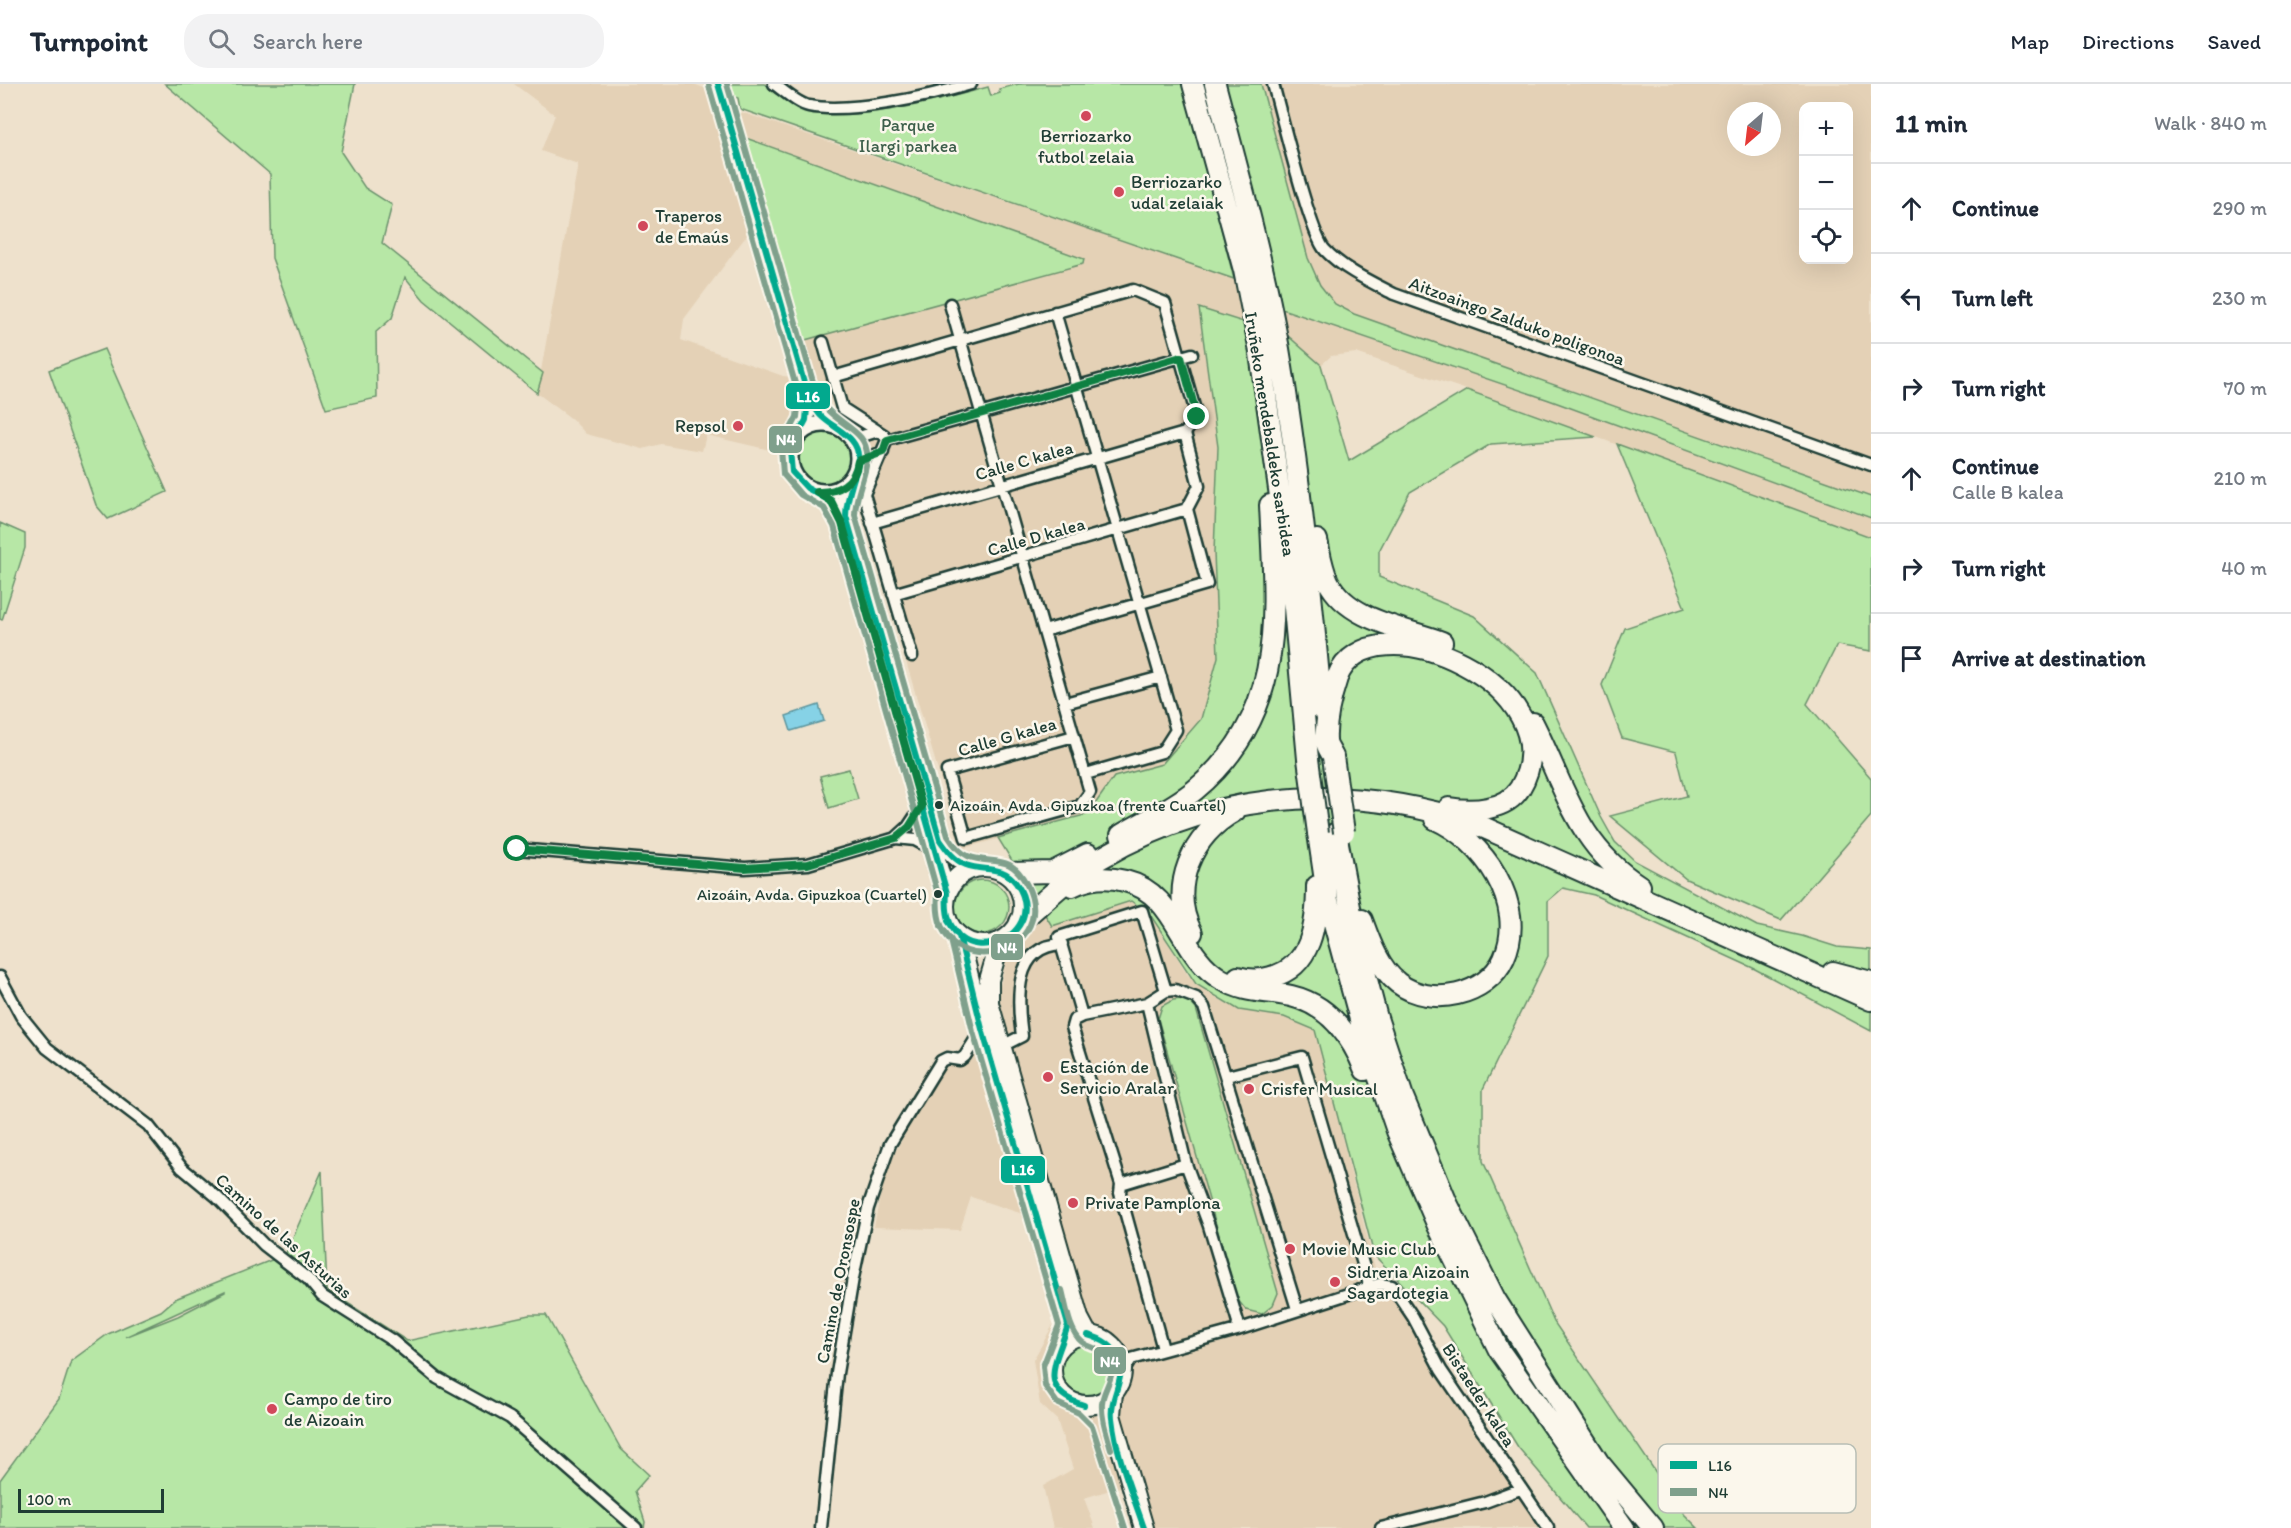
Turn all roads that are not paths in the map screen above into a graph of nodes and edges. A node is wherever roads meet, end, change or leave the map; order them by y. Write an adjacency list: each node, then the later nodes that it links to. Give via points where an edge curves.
1 (718, 84): 17 (main road)
2 (774, 84): 3 (street, via 807,106 849,108)
3 (971, 84)
4 (1193, 84): 7 (highway, Iruñeko mendebaldeko sarbidea)
5 (1215, 84): 7 (highway, Iruñeko mendebaldeko sarbidea)
6 (1273, 84): 29 (street, Aitzoaingo Zalduko poligonoa, via 1323,249 1356,274 1394,294)
7 (1253, 269): 12 (highway, Iruñeko mendebaldeko sarbidea)
8 (950, 304): 10 (street)
9 (1055, 312): 10 (street); 13 (street, via 1133,290 1165,303); 15 (street)
10 (960, 340): 14 (street); 18 (street)
11 (823, 342): 14 (street)
12 (1269, 347): 16 (highway, Iruñeko mendebaldeko sarbidea); 19 (highway, Iruñeko mendebaldeko sarbidea)
13 (1186, 355): 15 (street); 23 (street, via 1197,417)
14 (833, 377): 21 (street, via 842,408)
15 (1076, 386): 18 (street); 27 (street)
16 (1265, 388): 44 (highway, Iruñeko mendebaldeko sarbidea, via 1291,575); 52 (highway, via 1262,423 1269,490 1274,627 1266,683 1257,710 1246,734 1226,761 1194,790)
17 (808, 396): 20 (main road); 22 (main road)
18 (981, 413): 25 (street); 31 (street)
19 (1289, 413): 44 (highway, Iruñeko mendebaldeko sarbidea, via 1310,575); 59 (highway, via 1329,583 1358,611 1462,650 1488,666 1525,706 1570,807 1599,852 1618,872)
20 (830, 424): 22 (main road); 24 (main road)
21 (878, 431): 24 (street); 25 (street)
22 (801, 432): 32 (main road, via 790,450 792,472 798,481)
23 (1185, 433): 27 (street, Calle C kalea); 33 (street, via 1199,486)
24 (853, 439): 28 (main road)
25 (887, 440): 26 (street)
26 (883, 452): 28 (street); 34 (street, via 864,494)
27 (1097, 457): 31 (street, Calle C kalea); 35 (street)
28 (858, 461): 30 (main road)
29 (1871, 465)
30 (853, 477): 32 (main road, via 837,490); 55 (main road, via 845,497 846,516 940,840 948,852)
31 (1002, 485): 34 (street, Calle C kalea); 36 (street)
32 (817, 492): 47 (main road, via 831,501 842,523)
33 (1187, 509): 35 (street, Calle D kalea); 38 (street, via 1207,584)
34 (872, 523): 37 (street)
35 (1119, 531): 36 (street, Calle D kalea); 38 (street)
36 (1023, 558): 37 (street, Calle D kalea); 39 (street)
37 (893, 594): 40 (street)
38 (1139, 604): 39 (street); 41 (street)
39 (1044, 631): 42 (street)
40 (912, 656)
41 (1161, 677): 42 (street); 45 (street, via 1176,730 1174,737 1162,752)
42 (1065, 703): 43 (street)
43 (1074, 736): 45 (street); 45 (street, Calle G kalea, via 947,771 966,838 1080,806 1090,792)
44 (1323, 754): 49 (highway, via 1333,689 1350,660 1386,645 1411,646 1450,656 1474,668 1494,685 1519,716 1530,742 1531,759 1518,792 1503,802 1467,811); 50 (highway, Iruñeko mendebaldeko sarbidea, bridge)
45 (1086, 774)
46 (1378, 800): 48 (highway, via 1333,796); 50 (highway, via 1446,824 1487,860 1505,898 1509,919 1504,958 1490,977 1473,990 1454,996 1413,992 1383,968 1370,942); 67 (highway, via 1476,824)
47 (922, 806): 51 (street, via 909,827); 54 (main road)
48 (1244, 806): 50 (highway, via 1201,838 1184,879 1183,904 1188,925 1201,949 1221,970 1243,978 1282,974 1298,962 1309,945); 58 (highway, via 1163,827 1079,873)
49 (1441, 807): 52 (highway, via 1350,791 1293,791 1196,809); 59 (highway, via 1495,826)
50 (1333, 832): 77 (highway, via 1328,901 1367,1045 1397,1131); 92 (highway, via 1377,1018 1403,1097 1447,1203 1495,1299 1599,1463)
51 (896, 838): 53 (street, via 808,864 745,868); 54 (street, via 915,840)
52 (1103, 845): 56 (highway, via 1053,872)
53 (517, 849)
54 (934, 850): 57 (main road)
55 (972, 867): 56 (highway); 57 (highway, via 959,875)
56 (1007, 873): 60 (highway, via 1022,896)
57 (946, 894): 61 (highway, via 946,917)
58 (1053, 894): 60 (highway); 77 (highway, via 1089,879 1112,878 1150,891 1165,905 1205,966 1220,979 1246,991 1290,996 1330,1015 1361,1060 1441,1255)
59 (1662, 900): 65 (highway, via 1801,962)
60 (1020, 922): 62 (highway)
61 (959, 936): 62 (highway, via 978,945); 70 (highway)
62 (1000, 942): 71 (highway, via 989,980 990,1003)
63 (1062, 944): 66 (street, via 1059,937 1142,911); 69 (street); 71 (street, via 1038,951 1027,962 1018,993 1022,1036)
64 (0, 978): 85 (street, Camino de las Asturias, via 21,1016 47,1048 148,1125 182,1168 264,1245 308,1279 322,1296 393,1341 458,1392 510,1418)
65 (1871, 982)
66 (1166, 992): 68 (street); 72 (street, via 1187,992 1204,1007)
67 (1871, 1000)
68 (1147, 1003): 69 (street); 73 (street)
69 (1082, 1016): 74 (street, via 1074,1020 1072,1027)
70 (982, 1029): 80 (highway, via 1068,1325); 86 (street, Camino de Oronsospe, via 960,1060 943,1058 890,1144 868,1208 837,1373)
71 (1002, 1046): 79 (highway, via 1079,1318)
72 (1227, 1076): 75 (street, via 1302,1057); 76 (street)
73 (1186, 1164): 74 (street); 78 (street, via 1209,1226 1238,1322)
74 (1121, 1184): 81 (street, via 1120,1193)
75 (1370, 1288): 76 (street); 84 (street, Bistaeder kalea, via 1383,1283 1400,1294 1441,1370)
76 (1297, 1309): 78 (street)
77 (1480, 1316): 91 (highway, via 1499,1350)
78 (1237, 1330): 81 (street)
79 (1088, 1335): 80 (highway); 82 (highway, via 1114,1348 1120,1361)
80 (1063, 1344): 83 (highway, via 1055,1355 1054,1383 1063,1396)
81 (1163, 1349): 82 (street, via 1131,1359)
82 (1117, 1384): 83 (highway, via 1100,1402); 88 (highway, via 1111,1415)
83 (1084, 1405): 87 (highway, via 1100,1421)
84 (1520, 1488): 89 (street, via 1485,1502); 90 (street, Bistaeder kalea)
85 (636, 1528)
86 (821, 1528)
87 (1134, 1528)
88 (1144, 1528)
89 (1382, 1528)
90 (1548, 1528)
91 (1624, 1528)
92 (1653, 1528)

